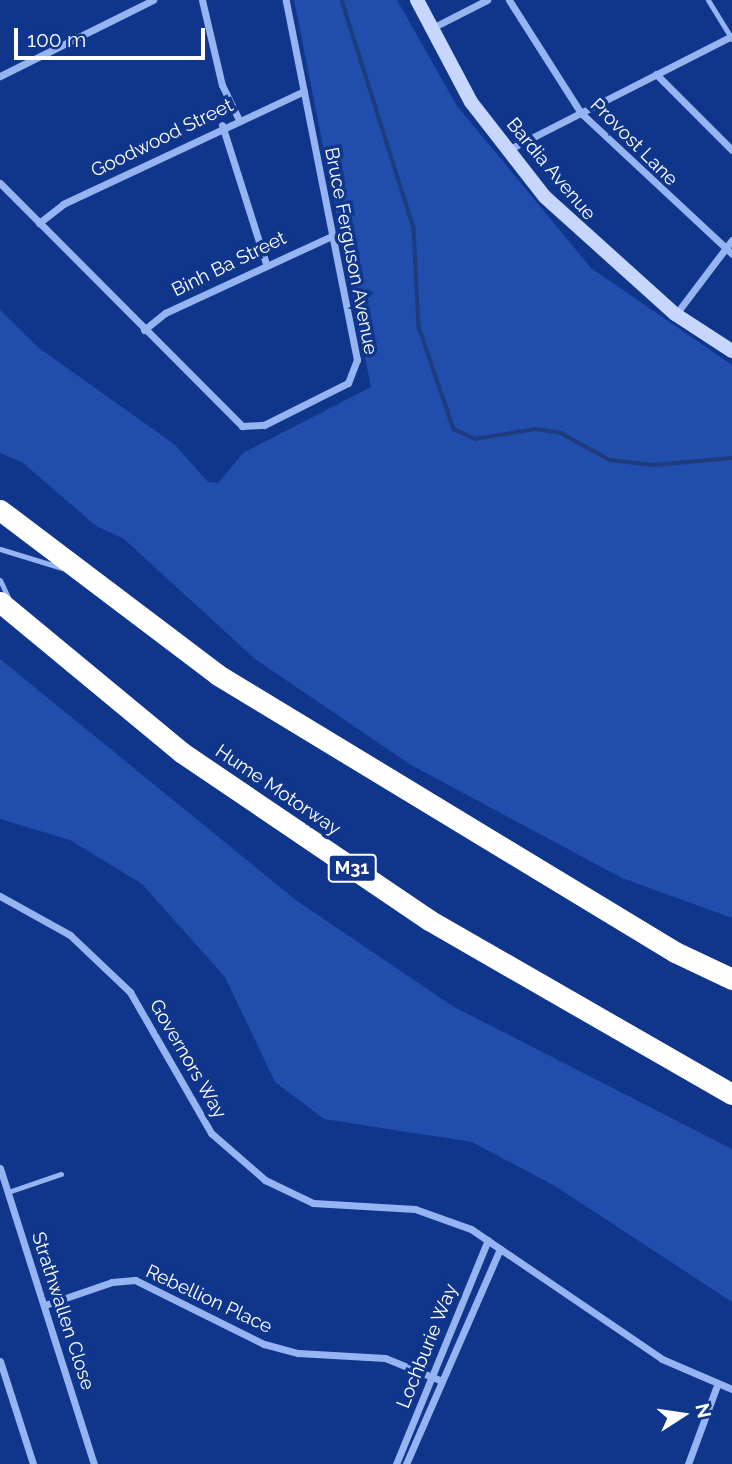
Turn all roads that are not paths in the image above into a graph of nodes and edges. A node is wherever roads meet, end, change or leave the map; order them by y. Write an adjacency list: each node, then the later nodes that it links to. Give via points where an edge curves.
1 (153, 0): 11 (street)
2 (202, 0): 14 (street, via 222,85)
3 (286, 0): 12 (street, Bruce Ferguson Avenue)
4 (417, 0): 8 (street, Bardia Avenue)
5 (487, 0): 8 (street)
6 (509, 0): 13 (street, Provost Lane)
7 (708, 0): 9 (lane)
8 (430, 29): 16 (street, Bardia Avenue)
9 (731, 38): 10 (street)
10 (656, 74): 13 (street); 17 (street)
11 (0, 76)
12 (304, 91): 14 (street, Goodwood Street); 20 (street, Bruce Ferguson Avenue)
13 (581, 113): 16 (street); 22 (street, Provost Lane)
14 (237, 118): 15 (street, Goodwood Street)
15 (222, 125): 19 (street, Goodwood Street, via 64,204); 23 (street)
16 (507, 150): 24 (street, Bardia Avenue, via 588,242)
17 (732, 150)
18 (0, 183): 19 (street, Bruce Ferguson Avenue)
19 (39, 223): 25 (street, Bruce Ferguson Avenue)
20 (332, 236): 23 (street, Binh Ba Street); 25 (street, Bruce Ferguson Avenue, via 357,360 348,383 247,428)
21 (732, 240): 22 (street)
22 (728, 252): 24 (street)
23 (266, 264): 25 (street, Binh Ba Street)
24 (675, 314): 26 (street, Bardia Avenue)
25 (144, 330)
26 (732, 351)
27 (0, 510): 29 (highway)
28 (0, 549): 29 (lane)
29 (78, 573): 34 (highway, via 218,675 664,946)
30 (0, 580): 32 (lane)
31 (0, 602): 32 (highway, Hume Motorway / M31)
32 (16, 616): 35 (highway, Hume Motorway / M31, via 181,752 429,920)
33 (0, 896): 39 (street, Governors Way, via 69,935 121,982 154,1026 211,1133 265,1180 313,1203 415,1209)
34 (732, 979)
35 (732, 1094)
36 (0, 1168): 38 (street, Strathwallen Close)
37 (61, 1174): 38 (lane)
38 (8, 1192): 41 (street, Strathwallen Close)
39 (488, 1240): 40 (street, Governors Way); 43 (street, Lochburie Way)
40 (500, 1249): 44 (street, Lochburie Way); 45 (street, Governors Way, via 662,1359)
41 (46, 1305): 43 (street, Rebellion Place, via 112,1282 135,1280 264,1344 298,1353 385,1358); 48 (street, Strathwallen Close)
42 (0, 1361): 47 (street)
43 (432, 1377): 44 (street, Rebellion Place); 49 (street, Lochburie Way)
44 (442, 1381): 50 (street, Lochburie Way)
45 (717, 1385): 46 (street, Governors Way); 51 (street)
46 (732, 1390)
47 (33, 1464)
48 (94, 1464)
49 (396, 1464)
50 (405, 1464)
51 (688, 1464)

